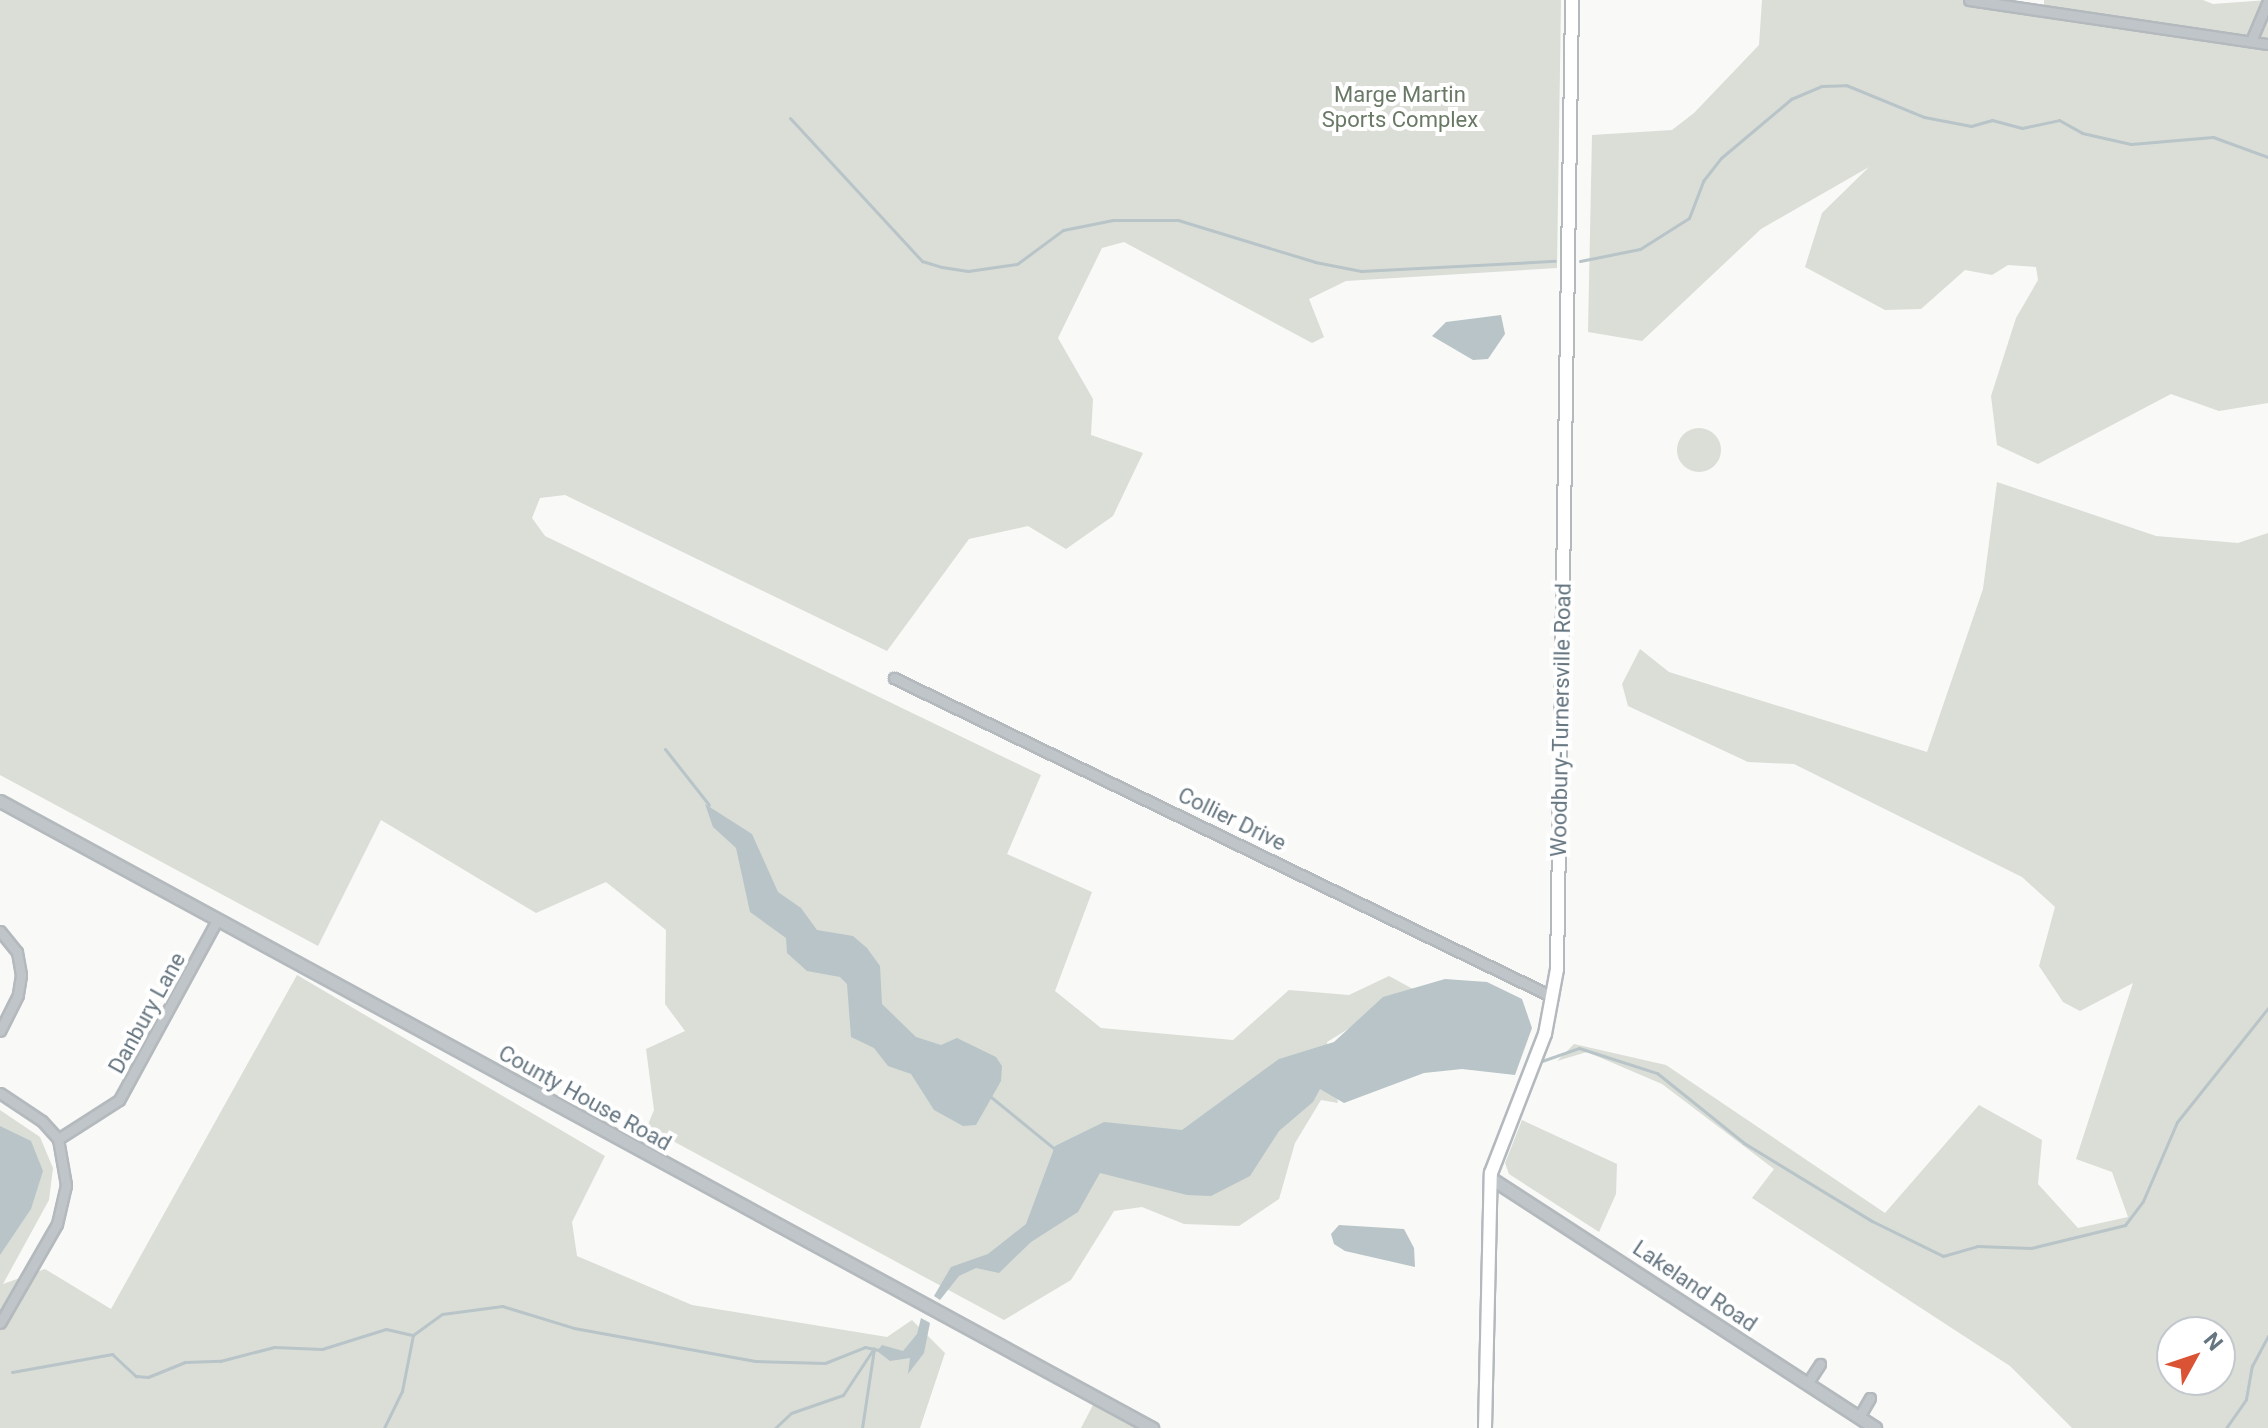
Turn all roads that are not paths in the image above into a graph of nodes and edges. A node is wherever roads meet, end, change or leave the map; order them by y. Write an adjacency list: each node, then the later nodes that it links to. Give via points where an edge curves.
1 (1572, 0): 10 (main road, Woodbury-Turnersville Road)
2 (1969, 0): 4 (street)
3 (2268, 1): 4 (street)
4 (2251, 41): 5 (street)
5 (2268, 44)
6 (894, 678): 10 (street, Collier Drive)
7 (0, 801): 8 (street, County House Road)
8 (217, 920): 13 (street, Danbury Lane, via 119,1100); 20 (street, County House Road)
9 (0, 931): 11 (street, via 17,952 21,975 18,995)
10 (1553, 997): 14 (main road, Woodbury-Turnersville Road)
11 (0, 1031)
12 (0, 1093): 13 (street, via 42,1121)
13 (58, 1139): 15 (street, via 65,1160 64,1204)
14 (1492, 1179): 17 (street, Lakeland Road); 21 (main road, Woodbury-Turnersville Road)
15 (0, 1323)
16 (1820, 1364): 17 (street)
17 (1807, 1384): 19 (street, Lakeland Road)
18 (1870, 1398): 19 (street)
19 (1859, 1417): 22 (street, Lakeland Road)
20 (1152, 1428)
21 (1485, 1428)
22 (1875, 1428)

